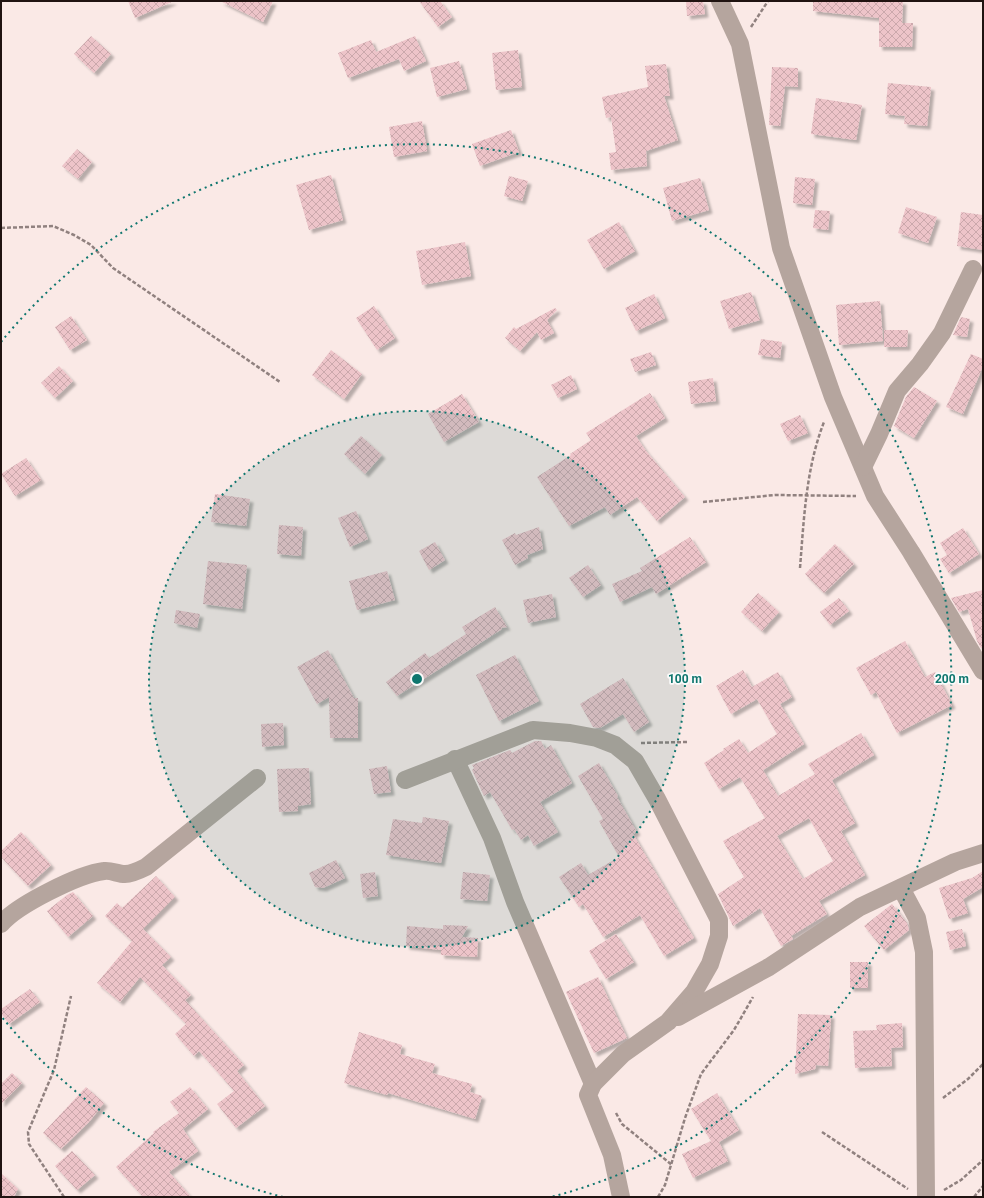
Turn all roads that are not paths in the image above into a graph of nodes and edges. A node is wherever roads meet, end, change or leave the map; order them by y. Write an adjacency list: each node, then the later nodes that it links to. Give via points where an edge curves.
1 (720, 1): 3 (street, via 740,44 781,248 833,397)
2 (973, 268): 3 (street, via 942,333 897,391)
3 (863, 467): 4 (street, via 874,496)
4 (983, 671)
5 (455, 759): 7 (street); 11 (street, via 532,730 597,738 615,745 635,761 719,920 719,936 710,964 694,992); 12 (street, via 492,838 515,902)
6 (257, 778): 10 (street, via 146,868 126,874 106,871 86,875 36,898 6,917)
7 (405, 780)
8 (983, 853): 9 (street, via 955,862)
9 (901, 888): 11 (street, via 860,907 769,967); 14 (street, via 917,918 924,952)
10 (1, 924)
11 (668, 1022): 12 (street, via 623,1054)
12 (593, 1084): 13 (street, via 588,1095 612,1155)
13 (621, 1197)
14 (926, 1197)

